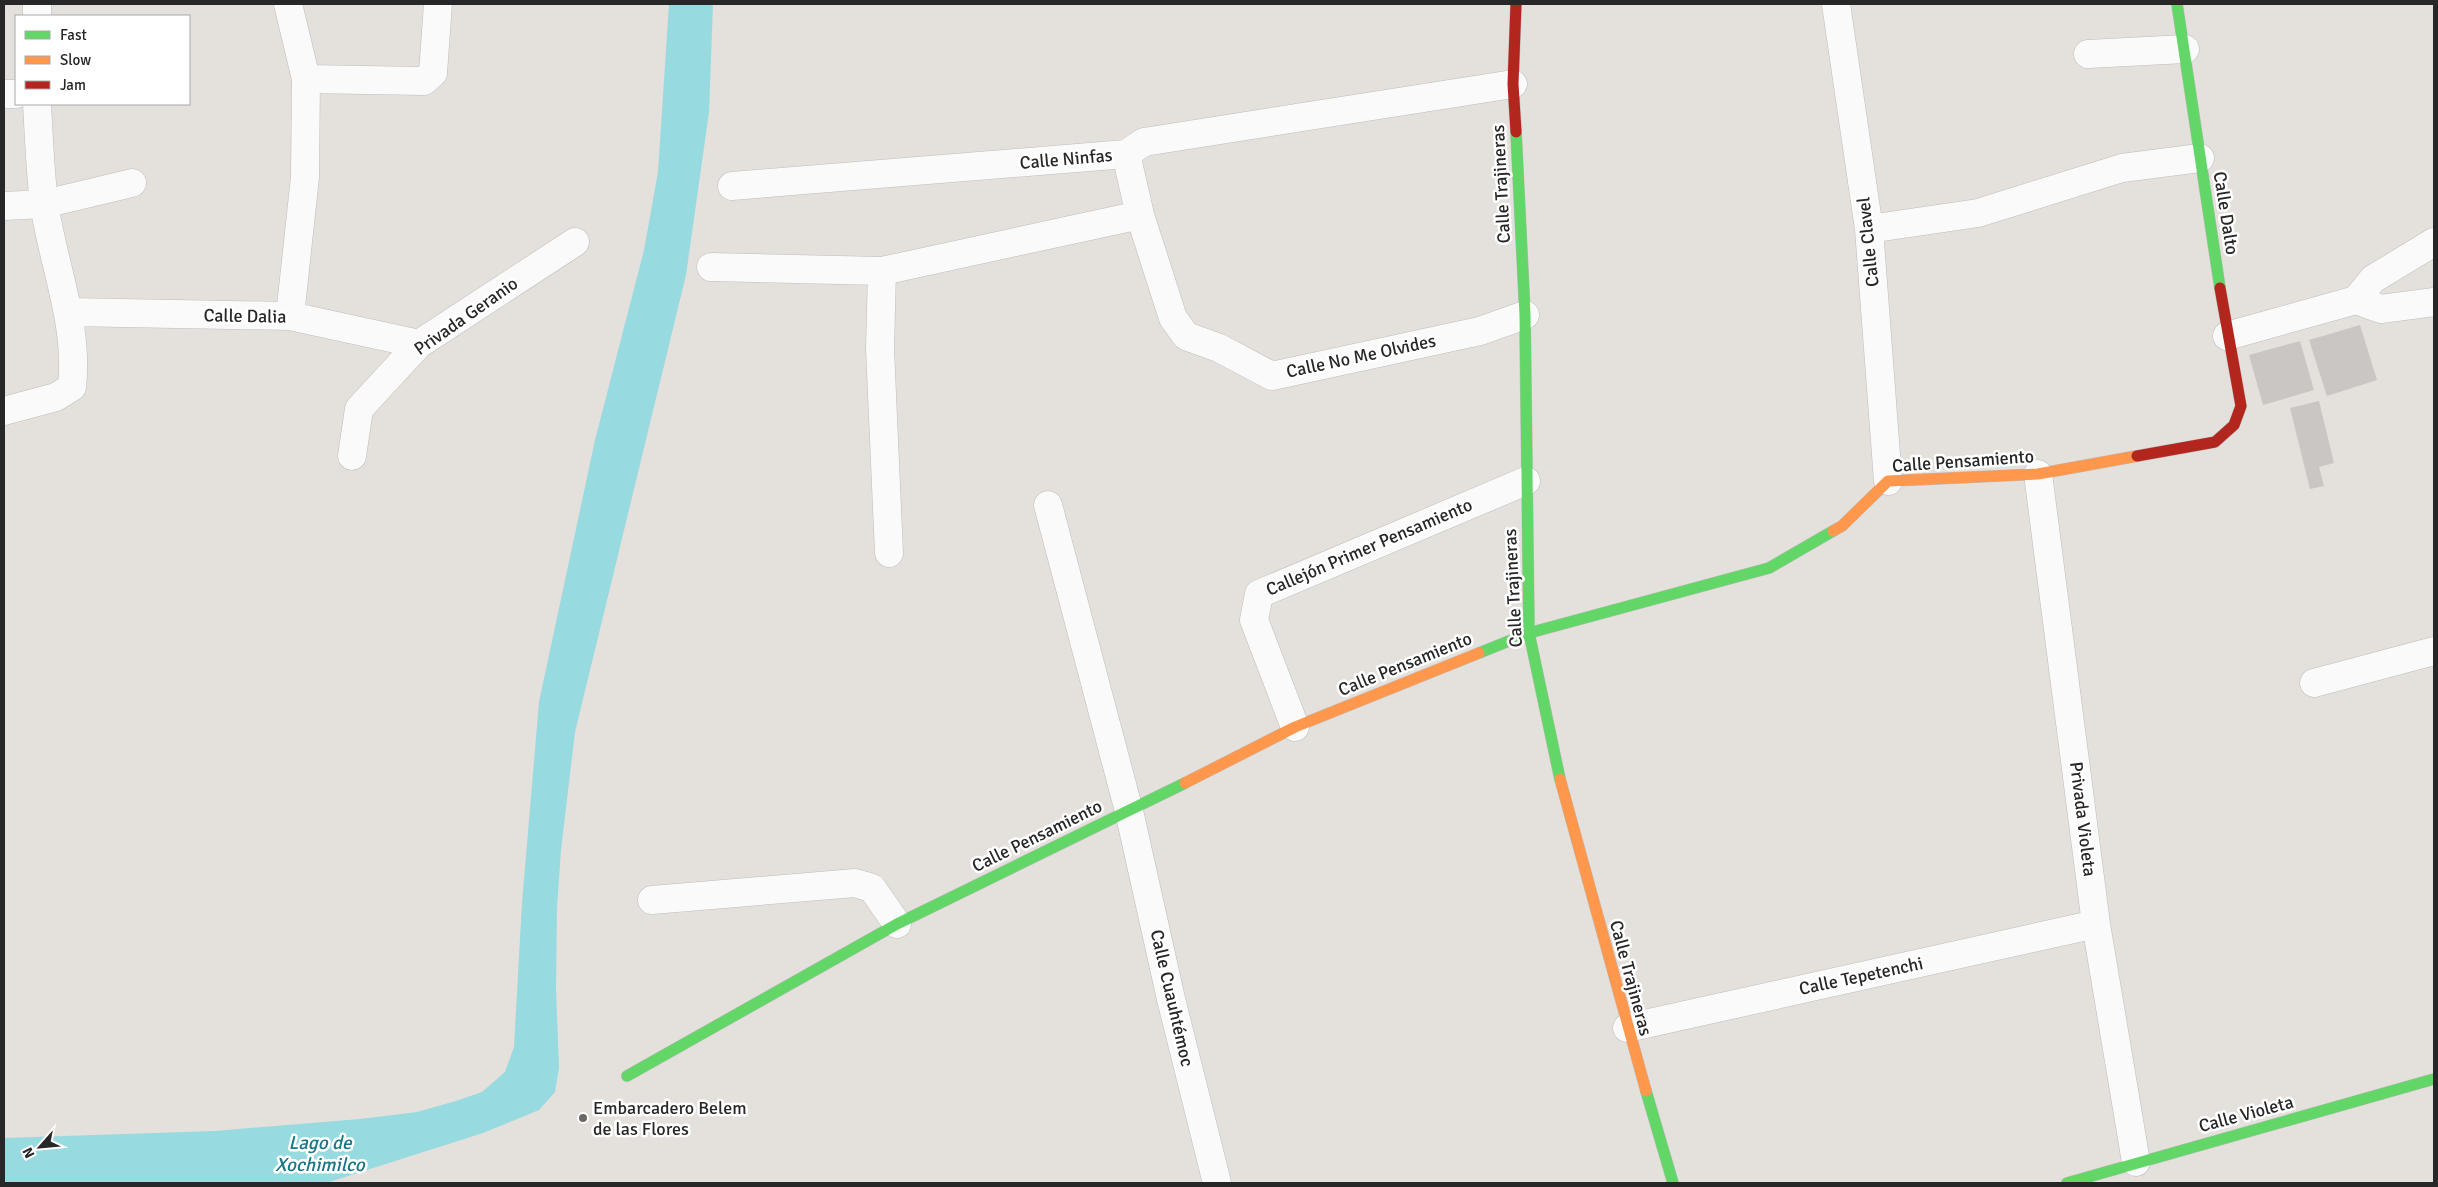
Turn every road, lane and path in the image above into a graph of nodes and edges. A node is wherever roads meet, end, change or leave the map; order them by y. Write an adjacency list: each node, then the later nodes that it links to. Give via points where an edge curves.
1 (288, 4): 8 (street)
2 (438, 4): 8 (street, via 434,73 424,81)
3 (1516, 4): 9 (street, Calle Trajineras)
4 (1836, 4): 18 (street, Calle Clavel)
5 (2178, 4): 6 (street, Calle Dalto)
6 (2185, 49): 7 (street); 12 (street, Calle Dalto)
7 (2088, 54)
8 (306, 79): 27 (street, via 305,177)
9 (1513, 84): 11 (street, Calle Ninfas, via 1144,142); 26 (street, Calle Trajineras)
10 (37, 105): 15 (street)
11 (1126, 154): 14 (street, Calle Ninfas); 17 (street, Calle No Me Olvides)
12 (2200, 158): 18 (street, via 2122,168 1978,212); 28 (street, Calle Dalto)
13 (132, 183): 15 (street)
14 (732, 186)
15 (44, 204): 16 (street); 25 (street)
16 (4, 206)
17 (1140, 215): 22 (street); 26 (street, Calle No Me Olvides, via 1172,318 1186,336 1220,348 1272,376 1480,330)
18 (1869, 229): 35 (street, Calle Clavel)
19 (575, 242): 29 (street, Privada Geranio)
20 (2434, 242): 23 (street, via 2373,279)
21 (711, 267): 22 (street)
22 (882, 271): 37 (street, via 880,349)
23 (2356, 300): 24 (street, via 2381,309); 28 (street)
24 (2429, 303)
25 (69, 312): 27 (street, Calle Dalia); 30 (street, via 74,372 72,387 56,397)
26 (1525, 315): 34 (street, Calle Trajineras)
27 (290, 316): 29 (street, Calle Dalia)
28 (2227, 336): 31 (street, Calle Dalto, via 2242,406)
29 (419, 344): 32 (street, Privada Geranio, via 359,409)
30 (4, 411)
31 (2234, 425): 33 (street, Calle Pensamiento, via 2215,442)
32 (352, 456)
33 (2038, 474): 35 (street, Calle Pensamiento); 45 (street, Privada Violeta)
34 (1526, 481): 38 (street, Calle Trajineras); 41 (street, Callejón Primer Pensamiento, via 1259,594 1254,620)
35 (1888, 482): 38 (street, Calle Pensamiento, via 1842,526 1769,568)
36 (1048, 505): 42 (street, Calle Cuauhtémoc)
37 (889, 553)
38 (1529, 633): 41 (street, Calle Pensamiento); 46 (street, Calle Trajineras, via 1561,786)
39 (2434, 651): 40 (street)
40 (2314, 683)
41 (1295, 727): 42 (street, Calle Pensamiento)
42 (1129, 811): 44 (street, Calle Pensamiento); 50 (street, Calle Cuauhtémoc)
43 (652, 900): 44 (street, via 855,883 872,888)
44 (897, 924): 47 (street, Calle Pensamiento)
45 (2096, 924): 46 (street, Calle Tepetenchi); 49 (street, Privada Violeta)
46 (1627, 1028): 51 (street, Calle Trajineras)
47 (627, 1076)
48 (2434, 1079): 49 (street, Calle Violeta)
49 (2136, 1162): 52 (street, Calle Violeta)
50 (1217, 1183)
51 (1673, 1183)
52 (2067, 1183)

